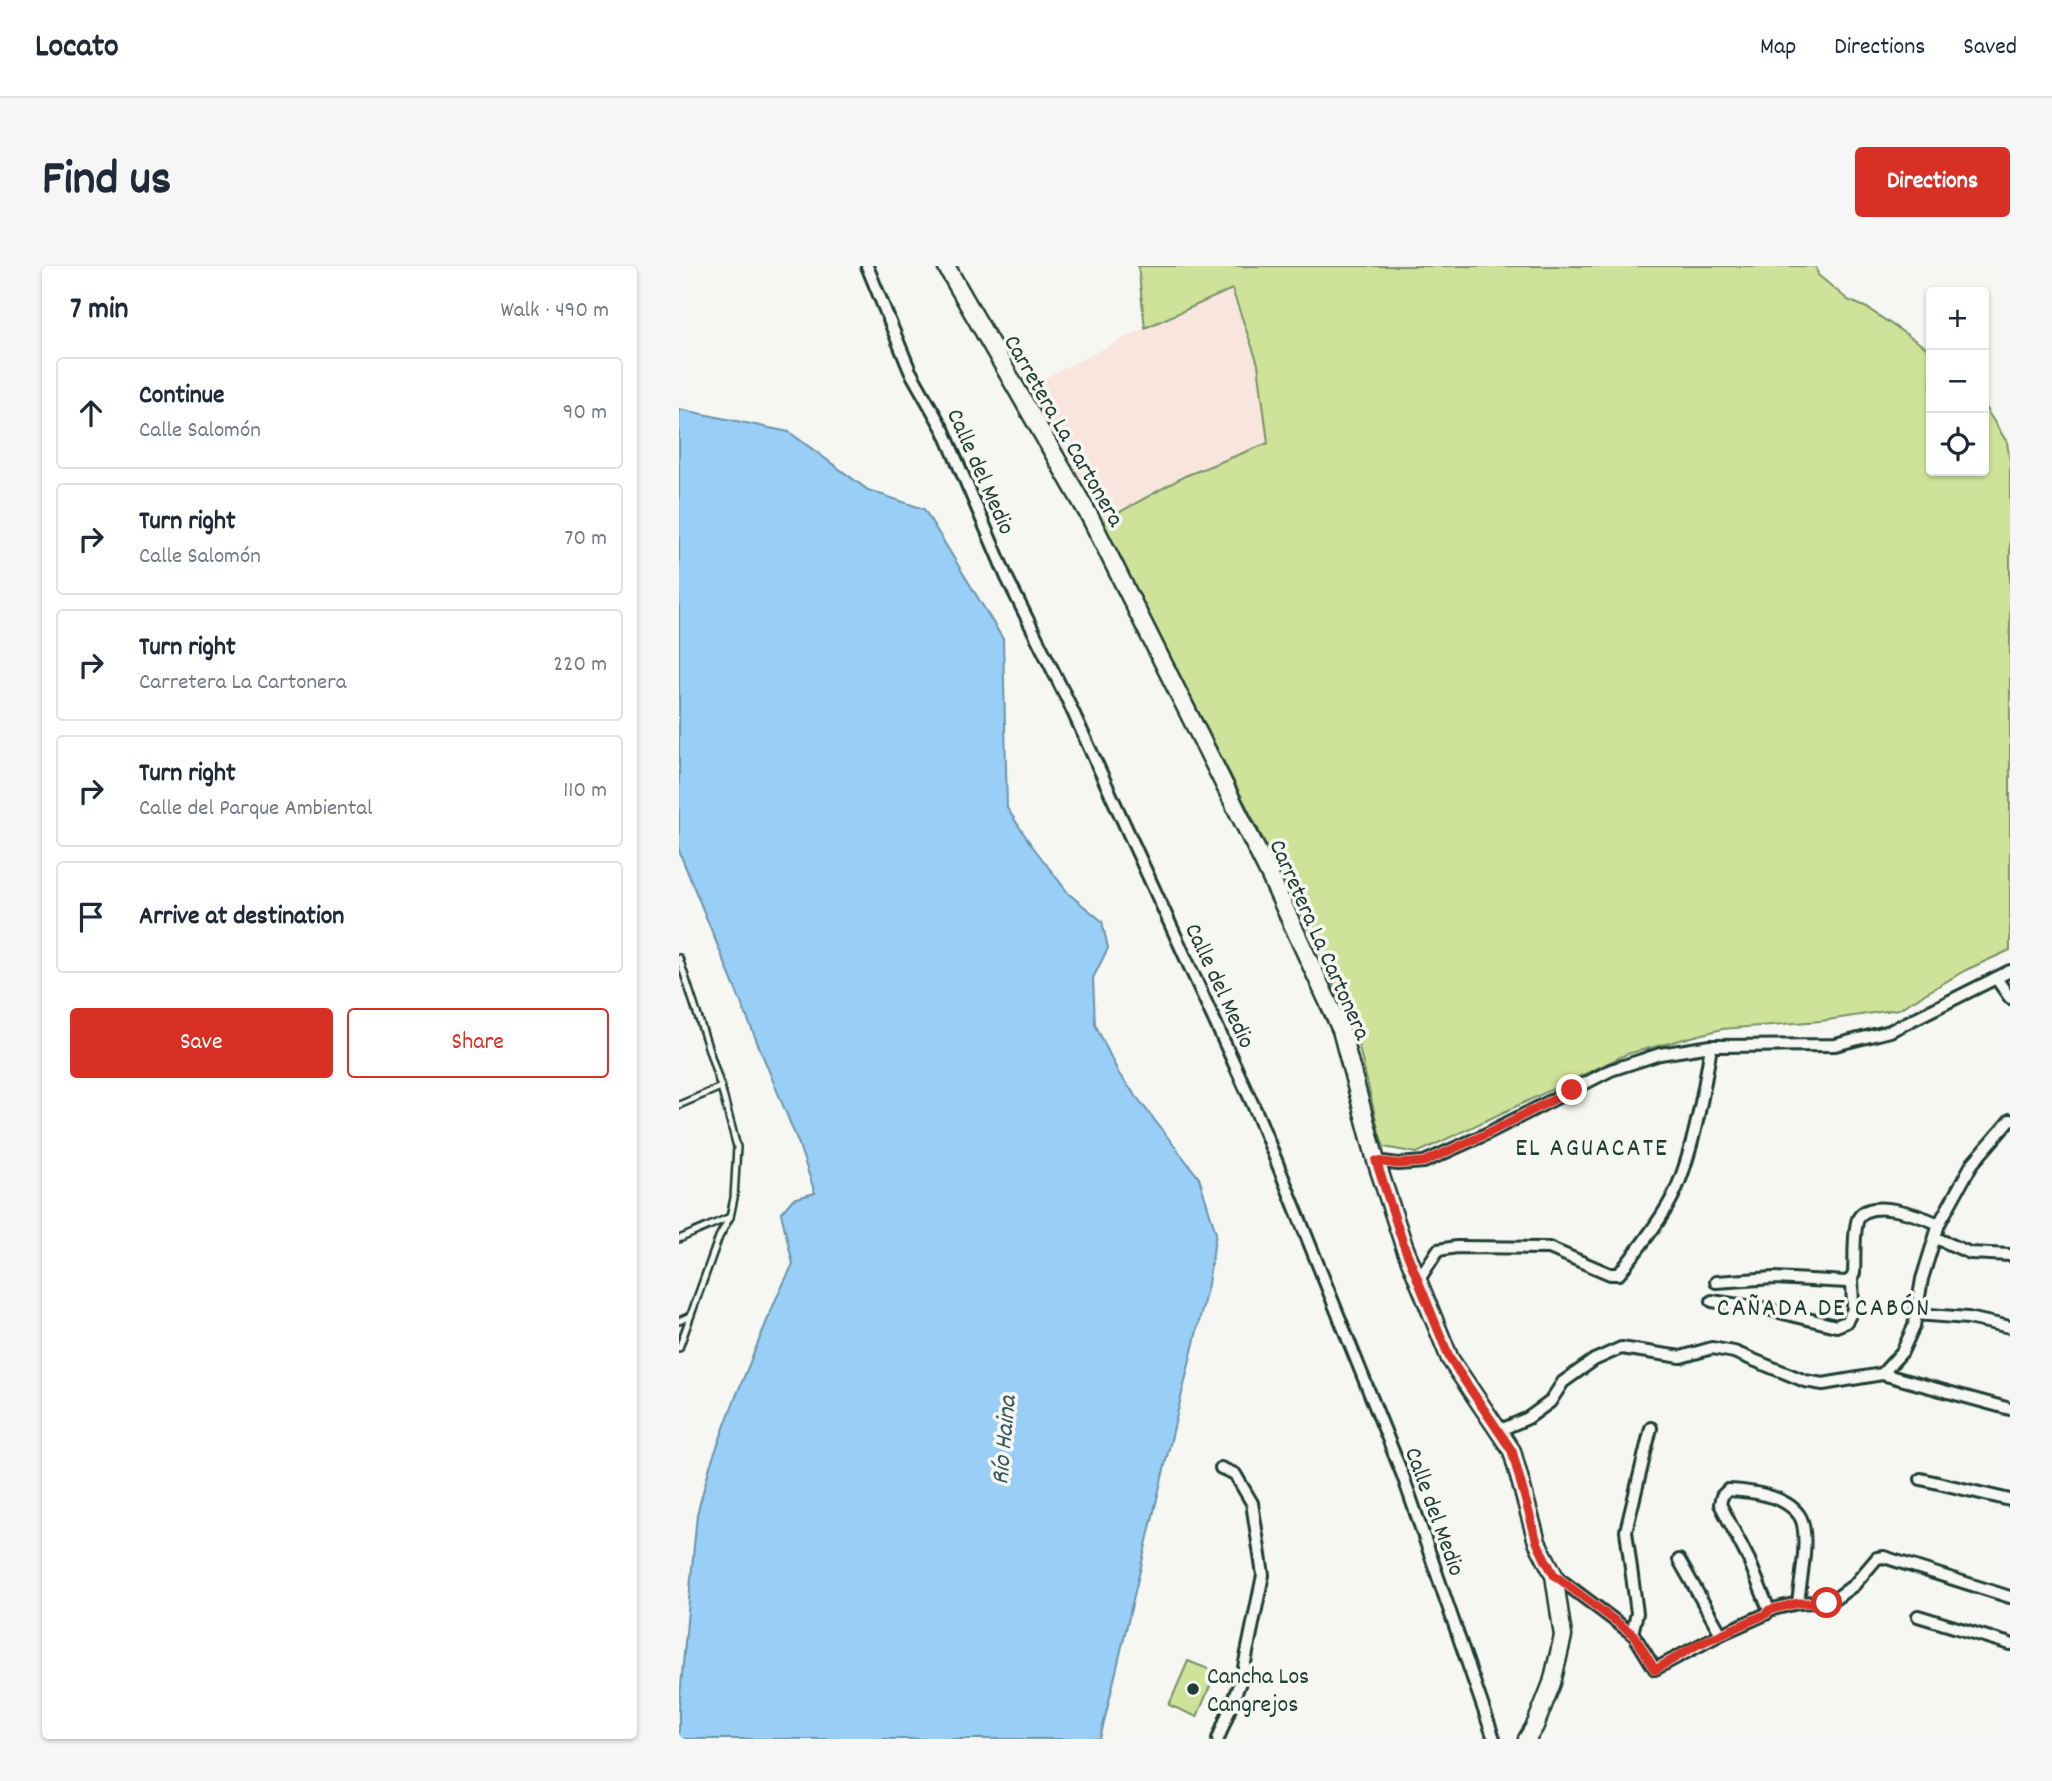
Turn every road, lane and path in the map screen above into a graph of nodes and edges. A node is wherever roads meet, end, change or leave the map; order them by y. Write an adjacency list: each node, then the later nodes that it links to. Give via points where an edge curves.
1 (867, 266): 44 (street, Calle del Medio, via 910,371 944,431 1007,578 1259,1118 1403,1476)
2 (946, 266): 11 (street, Carretera La Cartonera, via 1090,517 1269,874 1341,1030)
3 (680, 962): 8 (lane)
4 (2010, 971): 5 (street)
5 (1996, 978): 6 (street); 7 (street, via 1890,1031 1835,1045)
6 (2010, 998)
7 (1711, 1046): 11 (street, via 1660,1054 1611,1070 1424,1162); 18 (street, via 1681,1176 1671,1199 1619,1274 1550,1248 1457,1247 1438,1250)
8 (721, 1087): 9 (lane); 12 (lane, via 737,1147)
9 (679, 1105)
10 (2010, 1120): 13 (street, via 1972,1164)
11 (1376, 1161): 18 (street, Carretera La Cartonera)
12 (730, 1217): 15 (lane); 22 (lane)
13 (1939, 1224): 14 (street); 17 (street, via 1909,1212 1882,1209 1859,1216)
14 (1936, 1238): 16 (street, via 1970,1253); 21 (street)
15 (679, 1239)
16 (2010, 1255)
17 (1852, 1279): 19 (street); 20 (street, via 1853,1310 1846,1322 1836,1326)
18 (1418, 1281): 29 (street, Carretera La Cartonera, via 1450,1359)
19 (1716, 1282)
20 (1712, 1301)
21 (1916, 1314): 24 (street); 26 (street, via 1902,1352)
22 (690, 1316): 23 (lane); 25 (lane)
23 (679, 1321)
24 (2010, 1327)
25 (679, 1348)
26 (1882, 1374): 27 (street); 29 (street, via 1823,1384 1712,1348 1681,1357 1621,1348 1563,1382 1550,1402 1528,1418)
27 (2010, 1409)
28 (1651, 1428): 39 (street, via 1626,1531 1637,1613)
29 (1498, 1431): 34 (street, Carretera La Cartonera, via 1512,1451 1537,1542)
30 (1221, 1468): 43 (street, via 1235,1474 1252,1503 1263,1575 1242,1677)
31 (1921, 1479): 32 (street)
32 (2010, 1500)
33 (1679, 1560): 40 (street)
34 (1554, 1575): 39 (street); 42 (street, Carretera La Cartonera, via 1563,1636 1552,1683)
35 (2010, 1597): 36 (street, via 1884,1557 1874,1559 1854,1585 1832,1601)
36 (1798, 1603): 37 (street); 37 (street, via 1805,1535 1801,1516 1767,1496 1728,1490 1720,1504)
37 (1769, 1610): 40 (street)
38 (1918, 1616): 41 (street)
39 (1632, 1633): 40 (street, via 1655,1670)
40 (1721, 1634)
41 (2010, 1644)
42 (1532, 1735)
43 (1218, 1739)
44 (1494, 1739)

